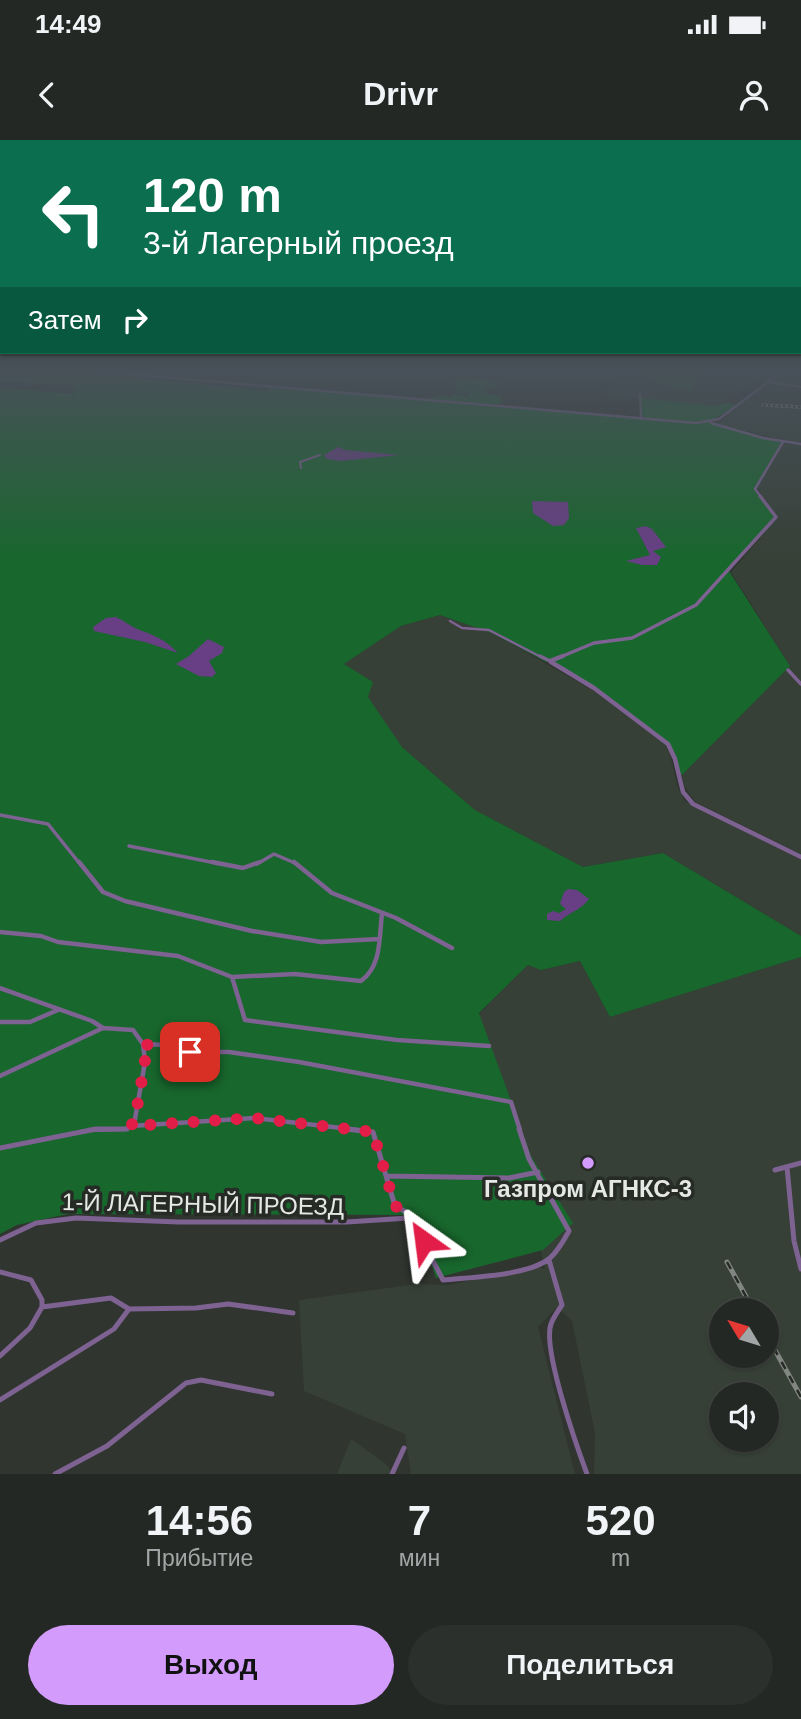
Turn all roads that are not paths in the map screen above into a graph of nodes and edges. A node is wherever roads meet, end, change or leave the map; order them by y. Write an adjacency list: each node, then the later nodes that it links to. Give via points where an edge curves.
1 (758, 435): 2 (street)
2 (783, 442): 3 (street); 7 (street, via 755,489 776,517 696,605 632,638 594,643)
3 (801, 444)
4 (320, 456): 5 (street, via 300,461)
5 (301, 468)
6 (450, 621): 7 (street, via 462,628 489,631)
7 (550, 661): 12 (street, via 668,744 683,792 693,804)
8 (788, 670): 9 (street)
9 (801, 684)
10 (0, 815): 15 (street, via 48,824 103,892 125,901 251,931 321,942)
11 (129, 846): 13 (street, via 243,868 274,854 296,863 332,893)
12 (801, 857)
13 (382, 914): 15 (street); 16 (street)
14 (0, 932): 17 (street, via 178,956)
15 (379, 939): 17 (street, via 375,965 369,978 361,981 295,974)
16 (453, 948)
17 (232, 977): 23 (street, via 245,1020 443,1045)
18 (0, 988): 19 (street)
19 (58, 1010): 20 (street, via 30,1022); 21 (street)
20 (0, 1022)
21 (103, 1028): 22 (street, via 133,1030); 24 (street)
22 (143, 1044): 25 (street, via 145,1062 135,1119); 30 (street, via 299,1062 511,1102 529,1159)
23 (489, 1046)
24 (0, 1076)
25 (129, 1128): 26 (street, via 96,1129); 31 (street, via 254,1118 373,1132)
26 (0, 1147)
27 (801, 1163): 28 (street)
28 (787, 1167): 29 (street); 35 (street)
29 (775, 1170)
30 (538, 1172): 31 (street, via 509,1178); 34 (street, via 569,1231)
31 (386, 1176): 32 (street, via 395,1206)
32 (410, 1218): 33 (street, 1-Й ЛАГЕРНЫЙ ПРОЕЗД, via 352,1223 156,1222 72,1216 30,1225); 34 (street, via 443,1280 502,1273)
33 (0, 1240)
34 (549, 1259): 46 (street, via 562,1305 550,1325 549,1340)
35 (801, 1269)
36 (0, 1272): 37 (street, via 31,1280)
37 (42, 1307): 38 (street, via 111,1298); 40 (street, via 24,1337)
38 (129, 1308): 39 (street, via 228,1304); 42 (street, via 114,1329)
39 (293, 1313)
40 (0, 1356)
41 (272, 1394): 44 (street, via 201,1380 186,1383 107,1446)
42 (0, 1400)
43 (404, 1448): 45 (street)
44 (55, 1474)
45 (392, 1474)
46 (586, 1474)

